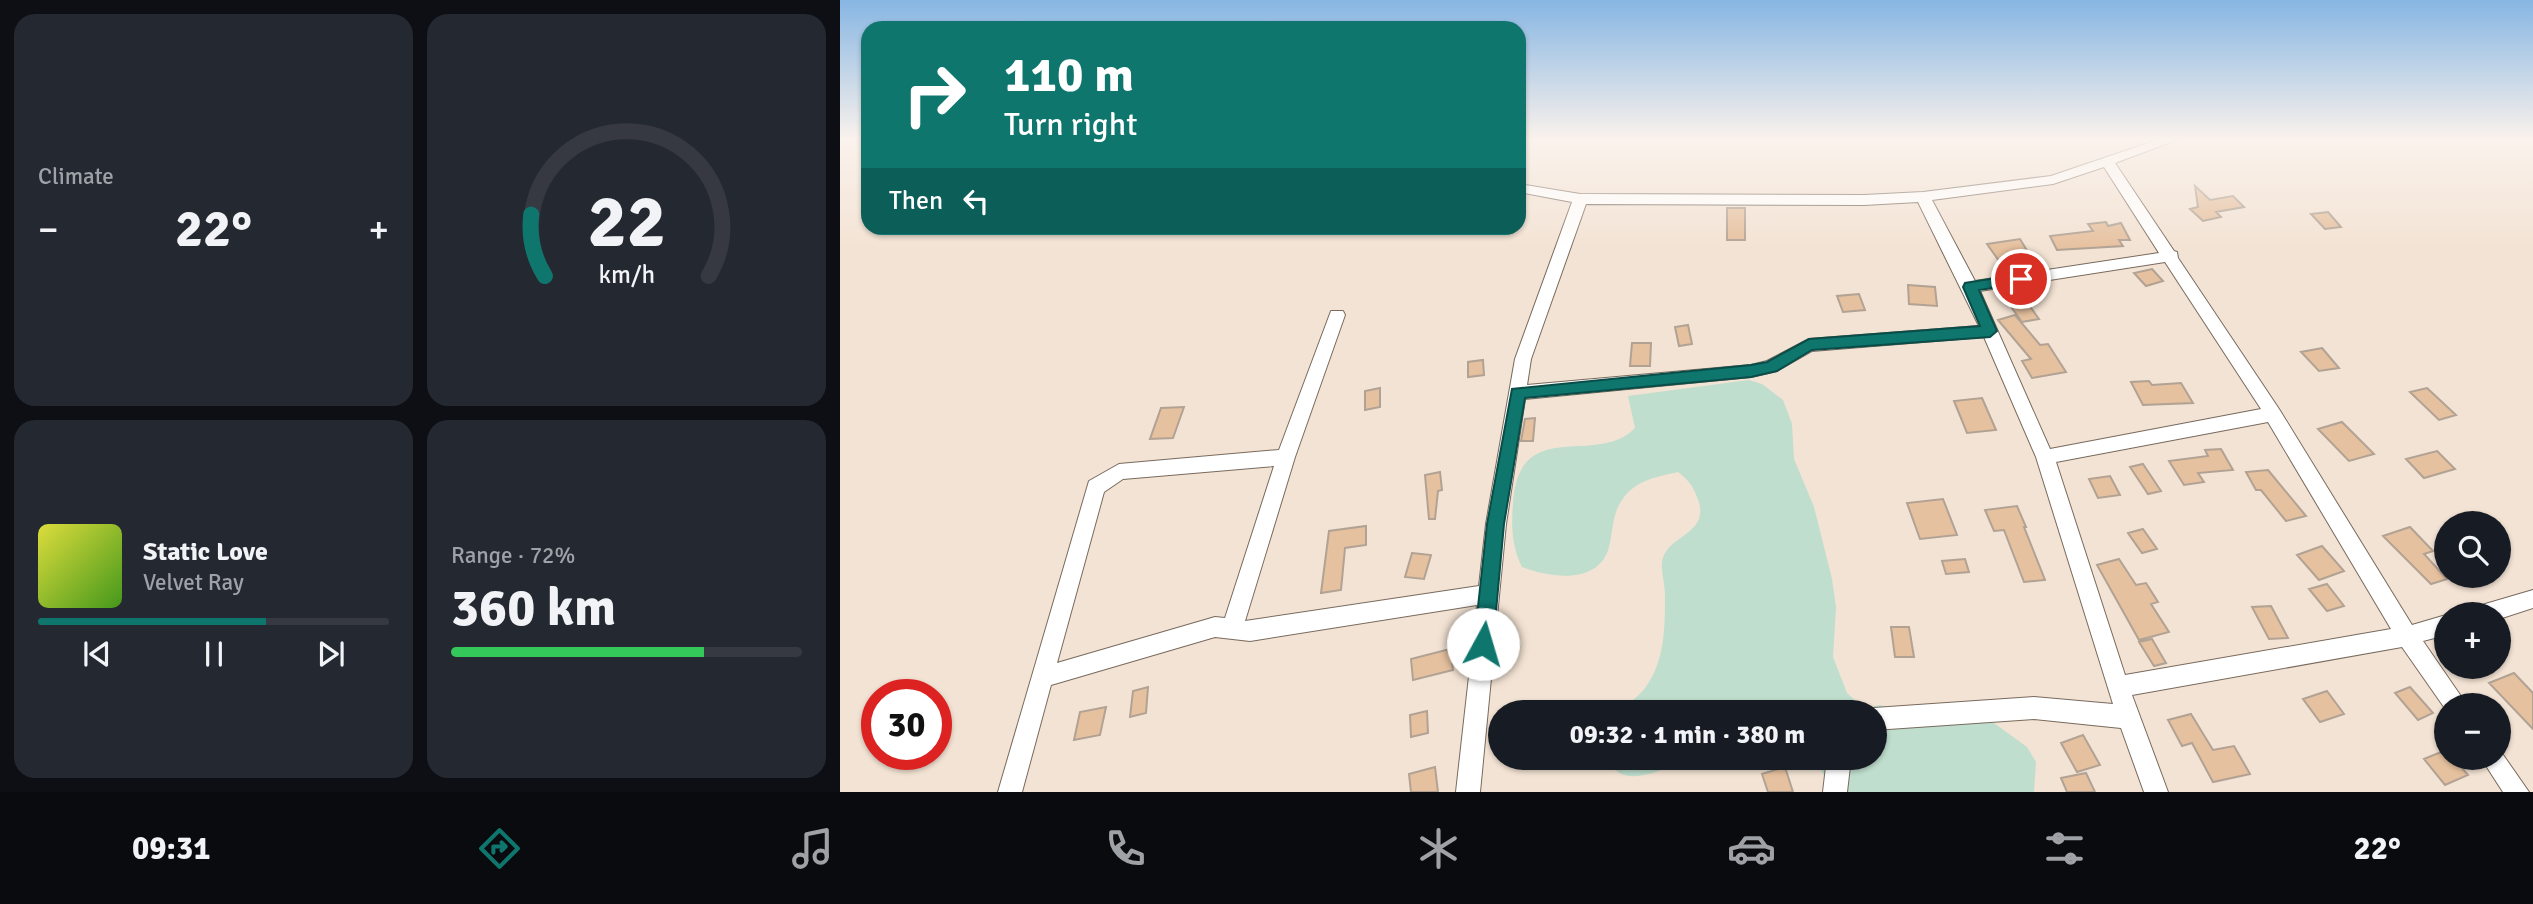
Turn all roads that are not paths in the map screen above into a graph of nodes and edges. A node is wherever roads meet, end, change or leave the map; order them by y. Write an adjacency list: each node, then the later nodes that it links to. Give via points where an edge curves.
1 (2066, 176): 4 (street)
2 (2117, 176): 6 (street)
3 (1526, 189): 5 (street)
4 (1923, 197): 5 (street); 7 (street)
5 (1580, 199): 10 (street, via 1523,359)
6 (2172, 256): 7 (street); 11 (street)
7 (1970, 287): 9 (street)
8 (1337, 315): 12 (street)
9 (1990, 331): 10 (street, via 1809,345 1771,367 1751,371); 13 (street)
10 (1518, 393): 14 (street)
11 (2273, 414): 13 (street); 19 (street)
12 (1286, 457): 17 (street); 20 (street, via 1119,472 1096,487)
13 (2045, 457): 21 (street)
14 (1489, 594): 17 (street, via 1250,631); 28 (street)
15 (2533, 599): 16 (street)
16 (2511, 605)
17 (1232, 628): 20 (street, via 1215,626)
18 (2434, 628): 19 (street)
19 (2407, 636): 21 (street); 22 (street)
20 (1044, 677): 27 (street)
21 (2118, 687): 24 (street)
22 (2447, 693)
23 (1887, 718): 24 (street, via 2019,709)
24 (2129, 718): 30 (street)
25 (1838, 770): 29 (street)
26 (2501, 770): 31 (street)
27 (1010, 792)
28 (1468, 792)
29 (1835, 792)
30 (2156, 792)
31 (2517, 792)

